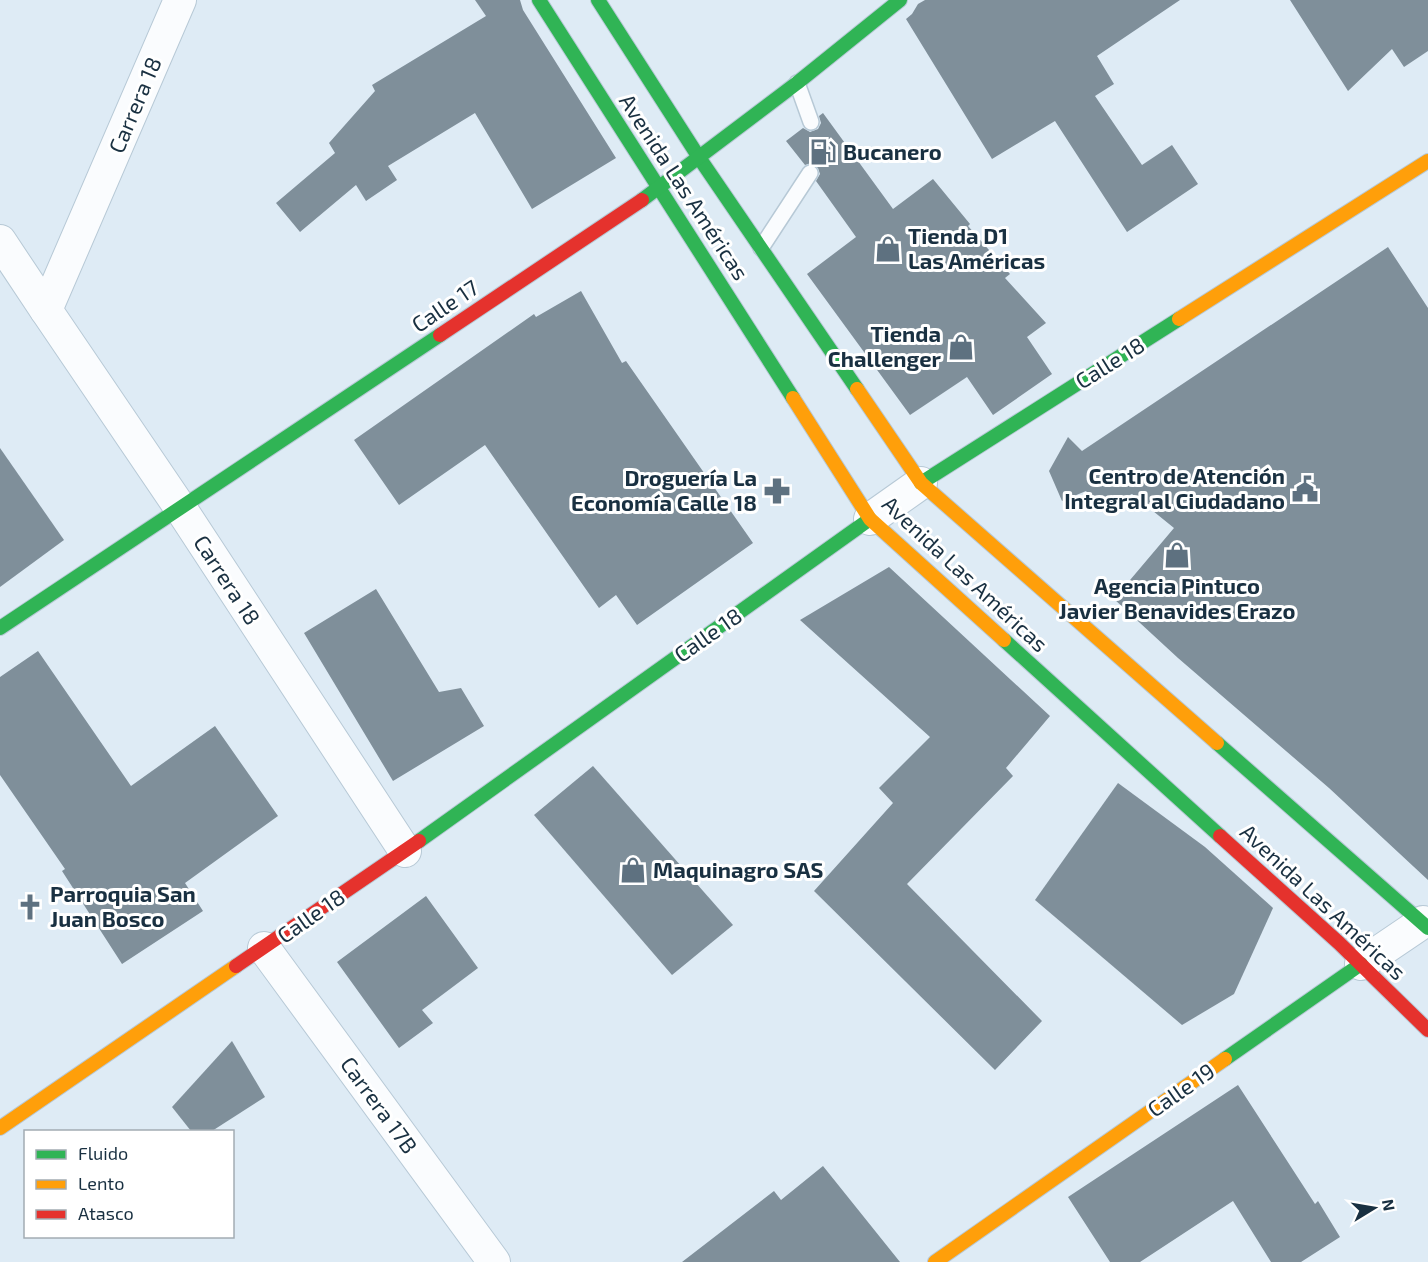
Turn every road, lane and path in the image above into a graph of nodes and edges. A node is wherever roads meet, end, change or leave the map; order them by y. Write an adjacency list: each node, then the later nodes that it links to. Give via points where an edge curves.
1 (180, 0): 13 (street, Carrera 18)
2 (538, 0): 10 (main road, Avenida Las Américas)
3 (598, 0): 7 (main road, Avenida Las Américas)
4 (900, 0): 5 (main road, Calle 17)
5 (797, 84): 6 (lane); 7 (main road, Calle 17)
6 (812, 122)
7 (700, 159): 10 (main road, Calle 17); 12 (main road, Avenida Las Américas)
8 (1428, 161): 14 (main road, Calle 18)
9 (810, 173): 12 (lane)
10 (660, 188): 15 (main road, Calle 17); 16 (main road, Avenida Las Américas)
11 (0, 241): 13 (street, Carrera 18)
12 (761, 248): 14 (main road, Avenida Las Américas)
13 (46, 310): 15 (street, Carrera 18)
14 (921, 483): 16 (street, Calle 18); 19 (main road, Avenida Las Américas)
15 (181, 509): 17 (main road, Calle 17); 18 (street, Carrera 18)
16 (870, 519): 18 (main road, Calle 18); 21 (main road, Avenida Las Américas)
17 (0, 628)
18 (405, 851): 20 (main road, Calle 18)
19 (1426, 922): 21 (street, Calle 19)
20 (264, 948): 23 (main road, Calle 18); 24 (street, Carrera 17B)
21 (1361, 964): 22 (main road, Avenida Las Américas); 25 (main road, Calle 19)
22 (1428, 1030)
23 (0, 1128)
24 (494, 1262)
25 (934, 1262)

